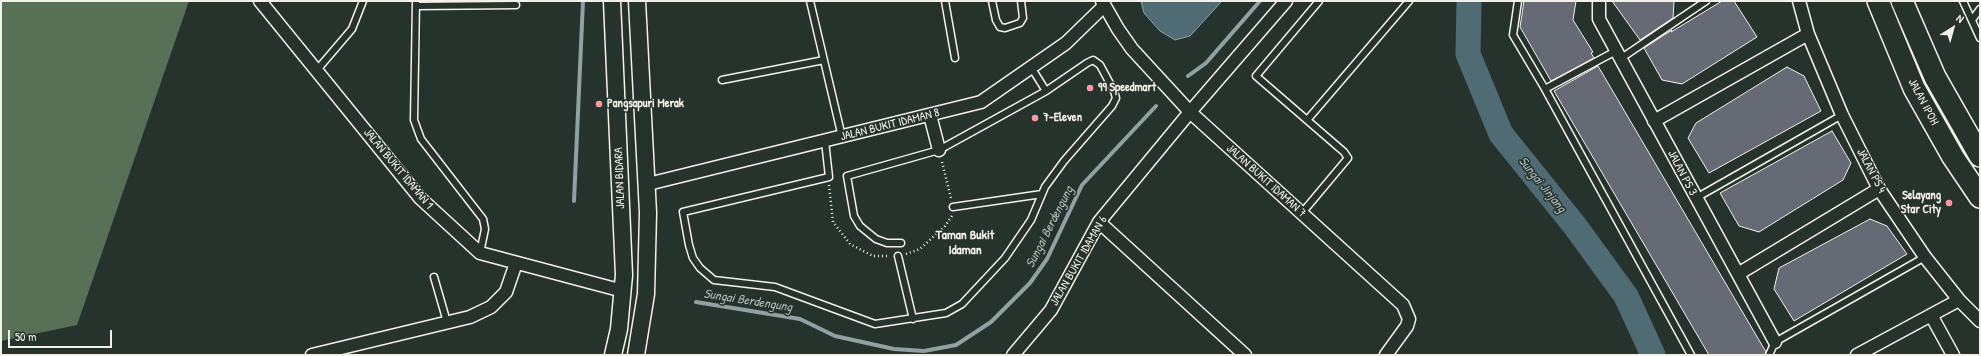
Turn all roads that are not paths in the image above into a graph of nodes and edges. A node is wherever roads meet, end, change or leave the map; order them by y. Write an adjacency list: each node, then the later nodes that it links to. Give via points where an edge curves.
1 (260, 1): 30 (street, JALAN BUKIT IDAMAN 1)
2 (363, 1): 30 (lane, via 352,29)
3 (612, 1): 58 (main road, JALAN BIDARA)
4 (637, 1): 43 (main road)
5 (810, 1): 28 (lane)
6 (945, 1): 27 (lane)
7 (992, 1): 8 (lane, via 996,20 1000,27 1005,28 1020,22 1023,18)
8 (1021, 1)
9 (1286, 1): 34 (street, JALAN BUKIT IDAMAN 6)
10 (1319, 1): 37 (lane, via 1256,76)
11 (1409, 1): 37 (lane)
12 (1518, 1): 32 (lane, via 1513,35)
13 (1599, 1): 26 (street, JALAN PS 3, via 1599,19)
14 (1706, 1): 26 (lane)
15 (1799, 1): 24 (street, JALAN PS 4)
16 (1878, 1): 46 (highway, JALAN IPOH, via 1914,88)
17 (1902, 1): 42 (highway, JALAN IPOH, via 1935,77)
18 (1963, 1): 23 (lane)
19 (416, 3): 21 (lane); 52 (lane, via 414,120 422,139 483,220 485,229)
20 (1103, 4): 29 (street, JALAN BUKIT IDAMAN 8, via 1066,43); 34 (street, JALAN BUKIT IDAMAN 7, via 1132,49)
21 (516, 5)
22 (1980, 9): 23 (lane)
23 (1972, 20): 25 (lane)
24 (1808, 34): 36 (street, JALAN PS 4); 38 (street)
25 (1980, 38)
26 (1618, 55): 32 (lane); 38 (street, JALAN PS 3)
27 (955, 58)
28 (824, 60): 31 (lane); 39 (lane)
29 (1031, 67): 33 (lane); 35 (street, JALAN BUKIT IDAMAN 8, via 981,102)
30 (317, 70): 52 (street, JALAN BUKIT IDAMAN 1, via 420,198)
31 (722, 80)
32 (1545, 89): 72 (lane)
33 (1046, 91): 41 (lane); 45 (lane, via 1093,60 1100,65 1116,98 1112,106 1064,161)
34 (1190, 112): 49 (street, JALAN BUKIT IDAMAN 7); 50 (street, JALAN BUKIT IDAMAN 6)
35 (930, 115): 39 (street, JALAN BUKIT IDAMAN 8); 41 (street)
36 (1842, 115): 44 (street, JALAN PS 4); 47 (lane)
37 (1308, 119): 49 (lane, via 1348,158)
38 (1654, 121): 47 (street, JALAN PS 3)
39 (842, 137): 40 (street, JALAN BUKIT IDAMAN 8)
40 (825, 140): 43 (street, JALAN BUKIT IDAMAN 8); 61 (lane, via 829,177 683,212 693,258 714,280 775,287 875,324)
41 (939, 150): 51 (lane, via 847,176 854,216 860,226 876,239 886,243)
42 (1980, 156)
43 (648, 184): 68 (main road, via 647,277)
44 (1879, 189): 54 (street, JALAN PS 4); 56 (street)
45 (1042, 194): 48 (lane); 61 (lane, via 1032,220 1005,258 962,304 946,313)
46 (1980, 197)
47 (1696, 198): 56 (street, JALAN PS 3)
48 (953, 207)
49 (1302, 213): 71 (street, JALAN BUKIT IDAMAN 7, via 1403,305 1409,319 1407,326)
50 (1099, 222): 69 (street, JALAN BUKIT IDAMAN 6, via 1051,310); 70 (street)
51 (901, 243)
52 (480, 253): 55 (street, JALAN BUKIT IDAMAN 1)
53 (898, 256): 61 (lane)
54 (1925, 257): 59 (street, JALAN PS 4); 64 (lane)
55 (516, 263): 58 (street, JALAN BUKIT IDAMAN 1); 63 (street, via 506,292 492,307 470,317)
56 (1738, 274): 64 (street, JALAN PS 3)
57 (434, 277): 63 (lane)
58 (623, 291): 67 (main road, JALAN BIDARA, via 619,330)
59 (1960, 300): 60 (street); 62 (street, JALAN PS 4)
60 (1932, 315): 65 (street); 75 (street)
61 (912, 319)
62 (1980, 321)
63 (447, 322): 66 (street)
64 (1775, 342): 73 (lane)
65 (1872, 351): 74 (street)
66 (312, 355)
67 (613, 355)
68 (636, 355)
69 (1013, 355)
70 (1245, 355)
71 (1386, 355)
72 (1691, 355)
73 (1769, 355)
74 (1857, 355)
75 (1953, 355)

